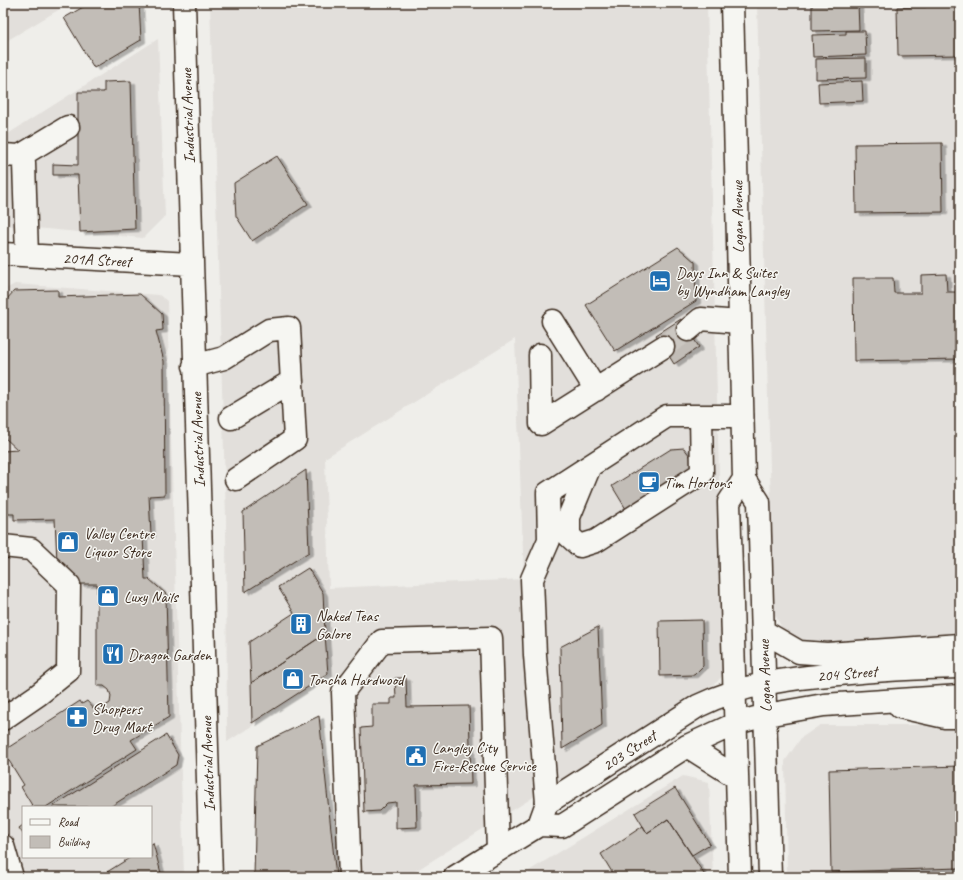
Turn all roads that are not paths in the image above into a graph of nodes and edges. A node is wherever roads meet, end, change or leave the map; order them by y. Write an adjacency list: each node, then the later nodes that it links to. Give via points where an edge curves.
1 (184, 3): 7 (main road, Industrial Avenue)
2 (732, 3): 9 (main road, Logan Avenue)
3 (68, 127): 4 (main road)
4 (12, 155): 6 (main road, via 24,163)
5 (3, 254): 6 (main road, 201A Street)
6 (27, 255): 7 (main road, 201A Street)
7 (191, 264): 13 (main road, Industrial Avenue)
8 (553, 321): 15 (main road)
9 (739, 322): 10 (main road, via 701,319); 17 (main road, Logan Avenue)
10 (688, 330)
11 (663, 347): 15 (main road)
12 (540, 355): 15 (main road, via 541,424)
13 (194, 366): 14 (main road, via 224,358 268,330 289,328); 41 (main road, Industrial Avenue)
14 (292, 380): 18 (main road); 20 (main road, via 294,439)
15 (596, 390)
16 (701, 416): 17 (main road); 19 (main road, via 667,416); 19 (main road, via 702,473 596,541 580,546 569,536 569,518)
17 (742, 416): 21 (main road, Logan Avenue)
18 (231, 418)
19 (590, 466): 36 (main road, via 548,493 549,540 532,579 535,655)
20 (236, 479)
21 (744, 479): 23 (main road, Logan Avenue, via 759,502); 27 (main road, Logan Avenue, via 729,502)
22 (3, 546): 32 (main road, via 31,548 69,585 68,671)
23 (763, 631): 24 (main road, via 799,652 827,654); 26 (main road, Logan Avenue)
24 (960, 645)
25 (960, 667): 26 (main road, 204 Street, via 863,671)
26 (764, 683): 27 (main road, 204 Street); 30 (main road, Logan Avenue)
27 (735, 691): 33 (main road, Logan Avenue); 36 (main road, 203 Street, via 698,706)
28 (960, 696): 29 (main road, 204 Street)
29 (877, 702): 30 (main road, 204 Street, via 824,705); 31 (main road, via 945,717)
30 (766, 715): 33 (main road, 204 Street); 45 (main road, Logan Avenue)
31 (960, 717)
32 (3, 719)
33 (737, 723): 34 (main road, 203 Street); 35 (main road, Logan Avenue)
34 (688, 746): 35 (main road); 37 (main road, 203 Street, via 562,826)
35 (736, 776): 44 (main road, Logan Avenue)
36 (547, 803): 37 (main road)
37 (539, 825): 39 (main road)
38 (3, 846): 40 (main road)
39 (498, 850): 42 (main road, via 491,638 382,640 343,692); 43 (main road)
40 (12, 877)
41 (211, 877)
42 (350, 877)
43 (455, 877)
44 (740, 877)
45 (770, 877)

